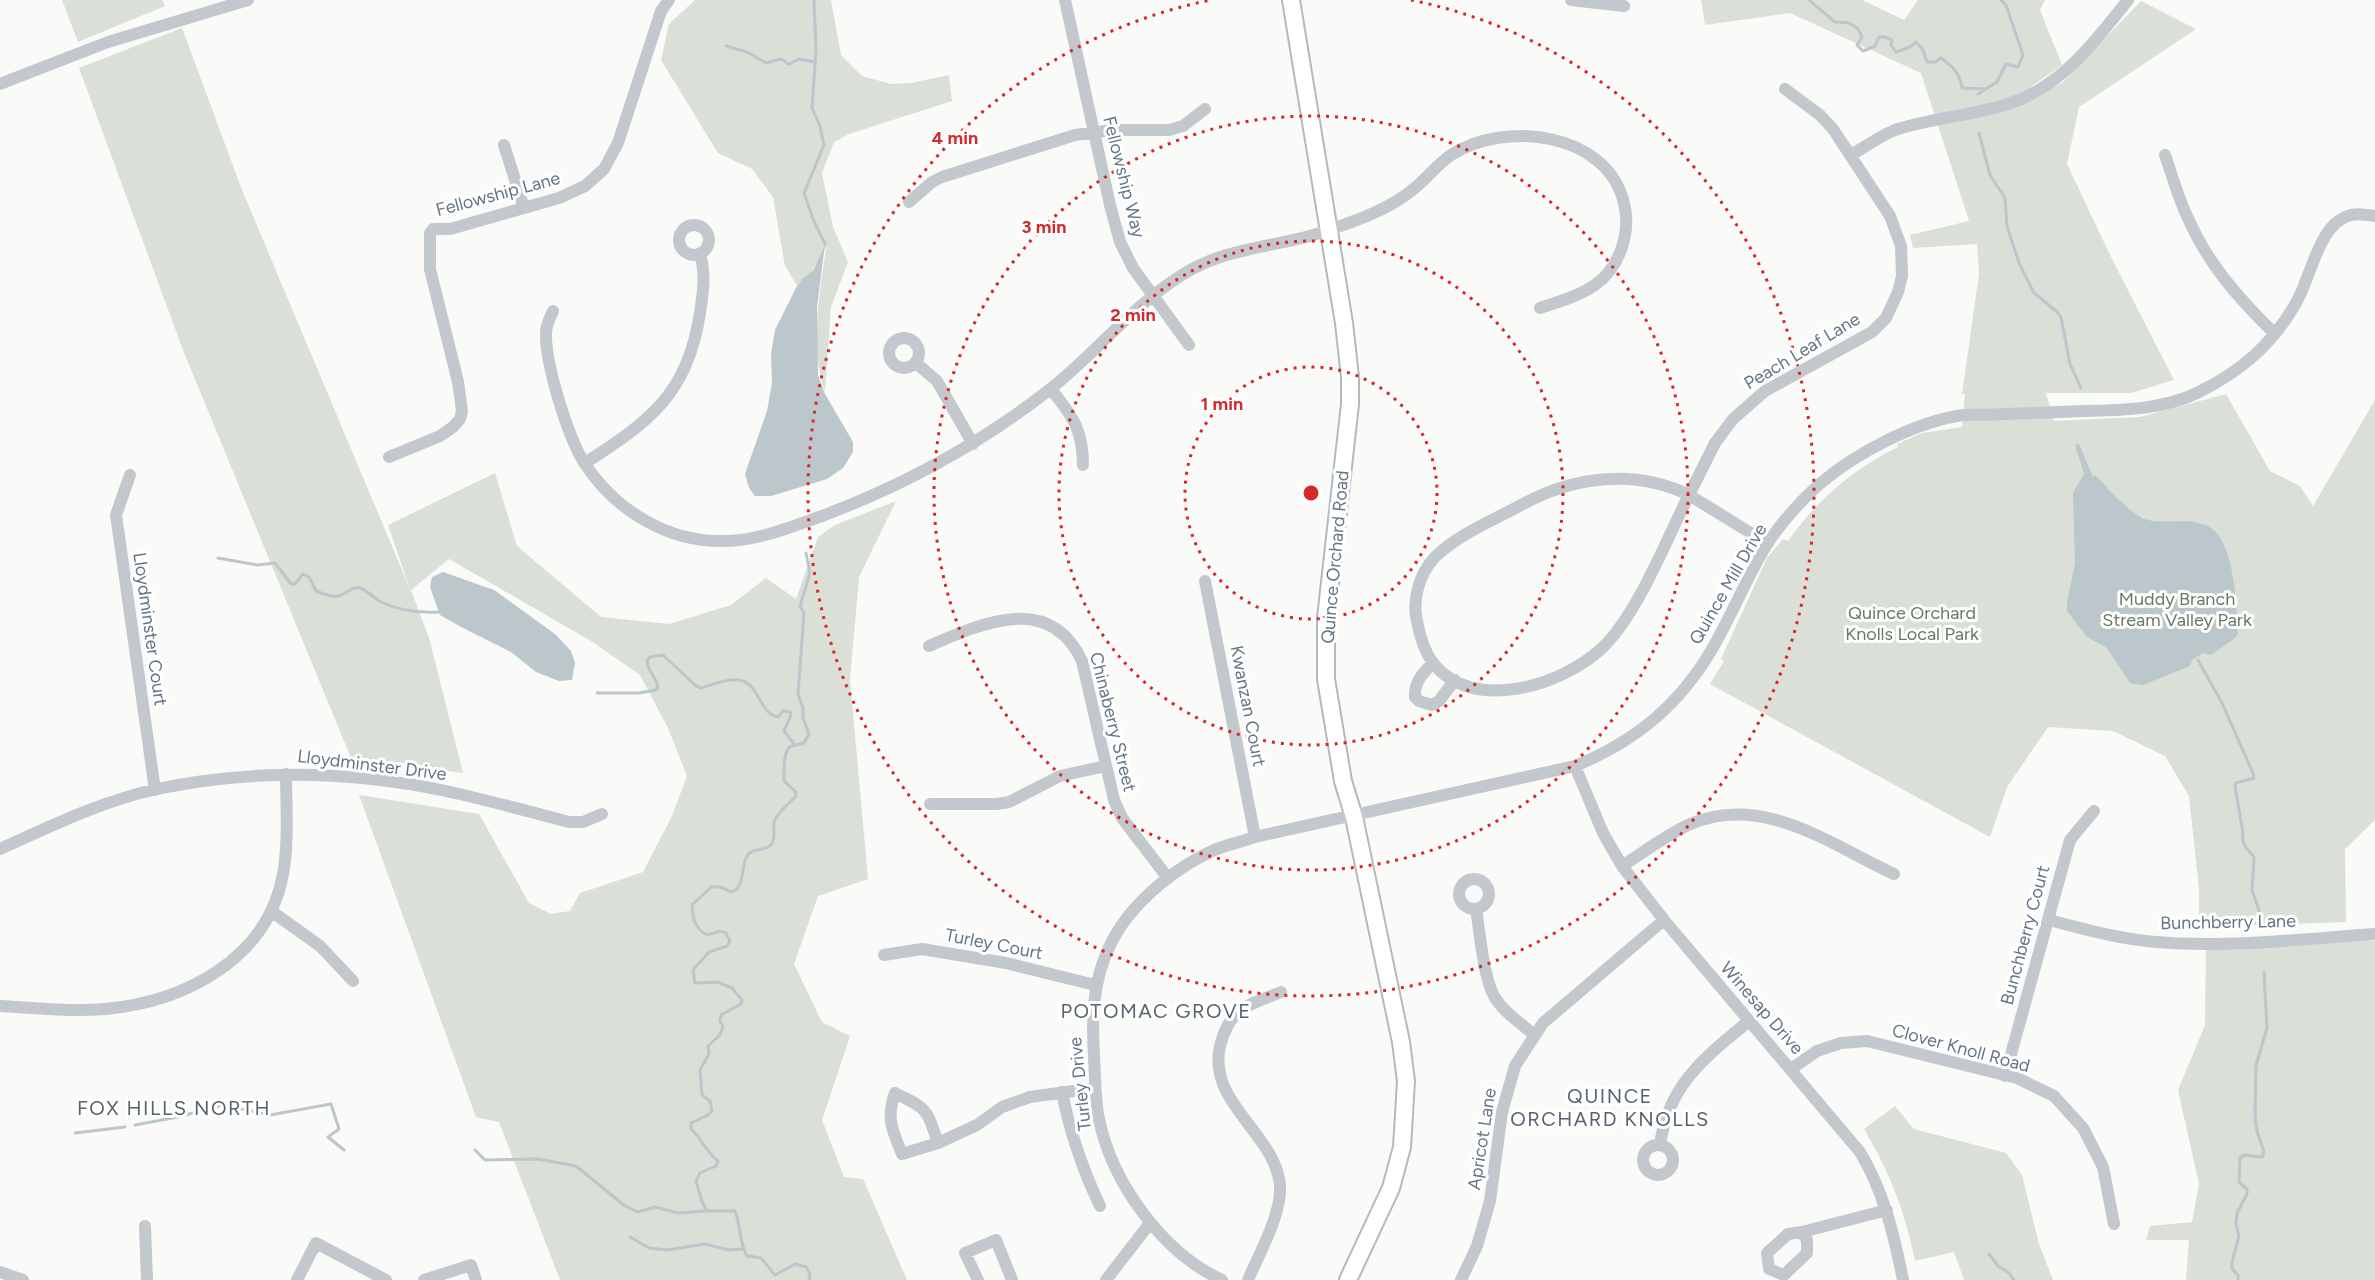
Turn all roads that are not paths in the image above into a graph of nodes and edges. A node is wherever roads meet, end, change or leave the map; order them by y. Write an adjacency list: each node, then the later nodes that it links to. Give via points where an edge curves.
1 (248, 0): 8 (street, via 108,42)
2 (669, 0): 16 (street, Fellowship Lane, via 661,11 618,143 604,168 585,186)
3 (1065, 0): 11 (street, Fellowship Way)
4 (1291, 0): 18 (street, Quince Orchard Road)
5 (1571, 0): 7 (street)
6 (2128, 0): 13 (street, via 2063,74 2027,96 1894,131)
7 (1624, 6)
8 (0, 84)
9 (1785, 89): 13 (street, Peach Leaf Lane, via 1820,115)
10 (1205, 109): 11 (street, via 1183,126 1169,130)
11 (1094, 133): 15 (street, via 1076,135 942,177); 20 (street, Fellowship Way, via 1120,242)
12 (504, 145): 16 (street)
13 (1851, 155): 32 (street, Peach Leaf Lane, via 1890,216 1901,246 1902,276 1886,318 1872,332 1786,378 1749,404 1714,443)
14 (2165, 155): 23 (street, via 2187,216 2213,265 2237,297)
15 (909, 202)
16 (524, 208): 28 (street, Fellowship Lane, via 430,233 430,269 462,411 453,427 440,436)
17 (2375, 216): 23 (street, Quince Mill Drive, via 2360,213 2339,220 2325,236 2296,302)
18 (1329, 229): 20 (street, via 1213,259); 21 (street, via 1360,219 1409,193 1450,156 1471,145 1521,137 1572,145 1604,164 1618,182 1627,228 1621,252 1599,284); 45 (street, Quince Orchard Road, via 1344,323 1350,404 1326,618 1326,679 1343,781)
19 (700, 254): 29 (street, via 704,284 696,337 683,370 668,397 648,419)
20 (1152, 295): 24 (street, Fellowship Way); 26 (street)
21 (1540, 308)
22 (553, 311): 29 (street, via 546,328 546,345 564,420)
23 (2275, 334): 33 (street, Quince Mill Drive, via 2226,379 2182,400 2137,410 1962,416 1883,441 1822,482)
24 (1189, 345)
25 (916, 363): 27 (street, via 936,381)
26 (1051, 389): 27 (street); 30 (street, via 1072,416 1083,444)
27 (973, 444): 29 (street, via 866,499 762,537 728,541 705,541 658,528 611,497)
28 (389, 457)
29 (585, 464)
30 (1083, 465)
31 (130, 475): 41 (street, Lloydminster Court, via 116,515)
32 (1689, 495): 33 (street); 36 (street, via 1641,479 1616,477 1582,482 1533,499 1457,540 1433,559 1416,595 1421,642); 37 (street, Peach Leaf Lane, via 1633,608 1600,650 1575,669 1522,688 1497,691 1466,686)
33 (1767, 543): 39 (street, Quince Mill Drive, via 1713,645 1675,700 1627,740)
34 (1205, 581): 46 (street, Kwanzan Court)
35 (929, 646): 38 (street, Chinaberry Street, via 964,630 1016,618 1041,621 1064,633 1082,661)
36 (1433, 663): 37 (street); 37 (street, via 1414,690 1419,701 1432,705 1439,701)
37 (1455, 680)
38 (1106, 766): 42 (street, via 1060,776 1003,803); 50 (street, Chinaberry Street, via 1122,818)
39 (1575, 766): 45 (street, Quince Mill Drive); 48 (street, Winesap Drive)
40 (286, 774): 41 (street, Lloydminster Drive, via 230,777); 44 (street, Lloydminster Drive, via 344,777 445,791 569,822 583,822); 52 (street, via 283,875)
41 (155, 790): 47 (street, Lloydminster Drive, via 83,812)
42 (930, 804)
43 (2094, 811): 54 (street, Bunchberry Court, via 2070,840)
44 (602, 814)
45 (1354, 817): 46 (street, Turley Drive); 87 (street, Quince Orchard Road, via 1406,1081 1402,1147 1391,1188)
46 (1255, 837): 50 (street, Turley Drive, via 1214,850)
47 (0, 849)
48 (1622, 866): 49 (street, via 1691,824 1741,814 1762,815 1800,827); 53 (street, Winesap Drive)
49 (1894, 874)
50 (1168, 878): 58 (street, Turley Drive, via 1121,926)
51 (1476, 909): 62 (street, via 1489,984 1503,1008)
52 (270, 911): 57 (street, via 320,946); 60 (street, via 251,942 228,965 201,983 161,998 106,1009)
53 (1664, 920): 61 (street, Winesap Drive); 62 (street, Apricot Lane, via 1543,1023)
54 (2049, 920): 55 (street, Bunchberry Lane, via 2156,942 2234,943); 64 (street, Bunchberry Court)
55 (2375, 934)
56 (884, 956): 58 (street, Turley Court, via 922,949 1006,963)
57 (353, 981)
58 (1095, 985): 65 (street, Turley Drive)
59 (1281, 992): 86 (street, via 1232,1017 1219,1054 1219,1069 1229,1099 1267,1148 1279,1179 1280,1200)
60 (0, 1006)
61 (1749, 1021): 63 (street, Winesap Drive); 68 (street, via 1688,1076 1671,1103)
62 (1534, 1035): 88 (street, Apricot Lane, via 1509,1080 1490,1201 1477,1246)
63 (1791, 1069): 64 (street, Clover Knoll Road, via 1817,1051 1841,1043 1867,1041); 70 (street, Winesap Drive, via 1860,1152)
64 (2005, 1076): 72 (street, Clover Knoll Road, via 2054,1096 2083,1128 2103,1167)
65 (1095, 1088): 66 (street); 71 (street, Turley Drive, via 1099,1120 1111,1157 1128,1193)
66 (1062, 1092): 67 (street, via 1002,1107 977,1125); 69 (street, via 1074,1146)
67 (938, 1143): 67 (street, via 902,1154 890,1123 895,1093 922,1106)
68 (1660, 1145)
69 (1100, 1206)
70 (1887, 1210): 74 (street); 89 (street, Winesap Drive)
71 (1150, 1223): 84 (street); 85 (street, Turley Drive, via 1189,1260)
72 (2114, 1224)
73 (145, 1226): 77 (street)
74 (1802, 1232)
75 (0, 1272): 76 (street)
76 (23, 1280)
77 (147, 1280)
78 (297, 1280): 79 (street, via 315,1244)
79 (386, 1280)
80 (424, 1280): 81 (street, via 471,1265)
81 (476, 1280)
82 (978, 1280): 83 (street, via 965,1252 996,1240)
83 (1012, 1280)
84 (1106, 1280)
85 (1222, 1280)
86 (1248, 1280)
87 (1348, 1280)
88 (1461, 1280)
89 (1903, 1280)

